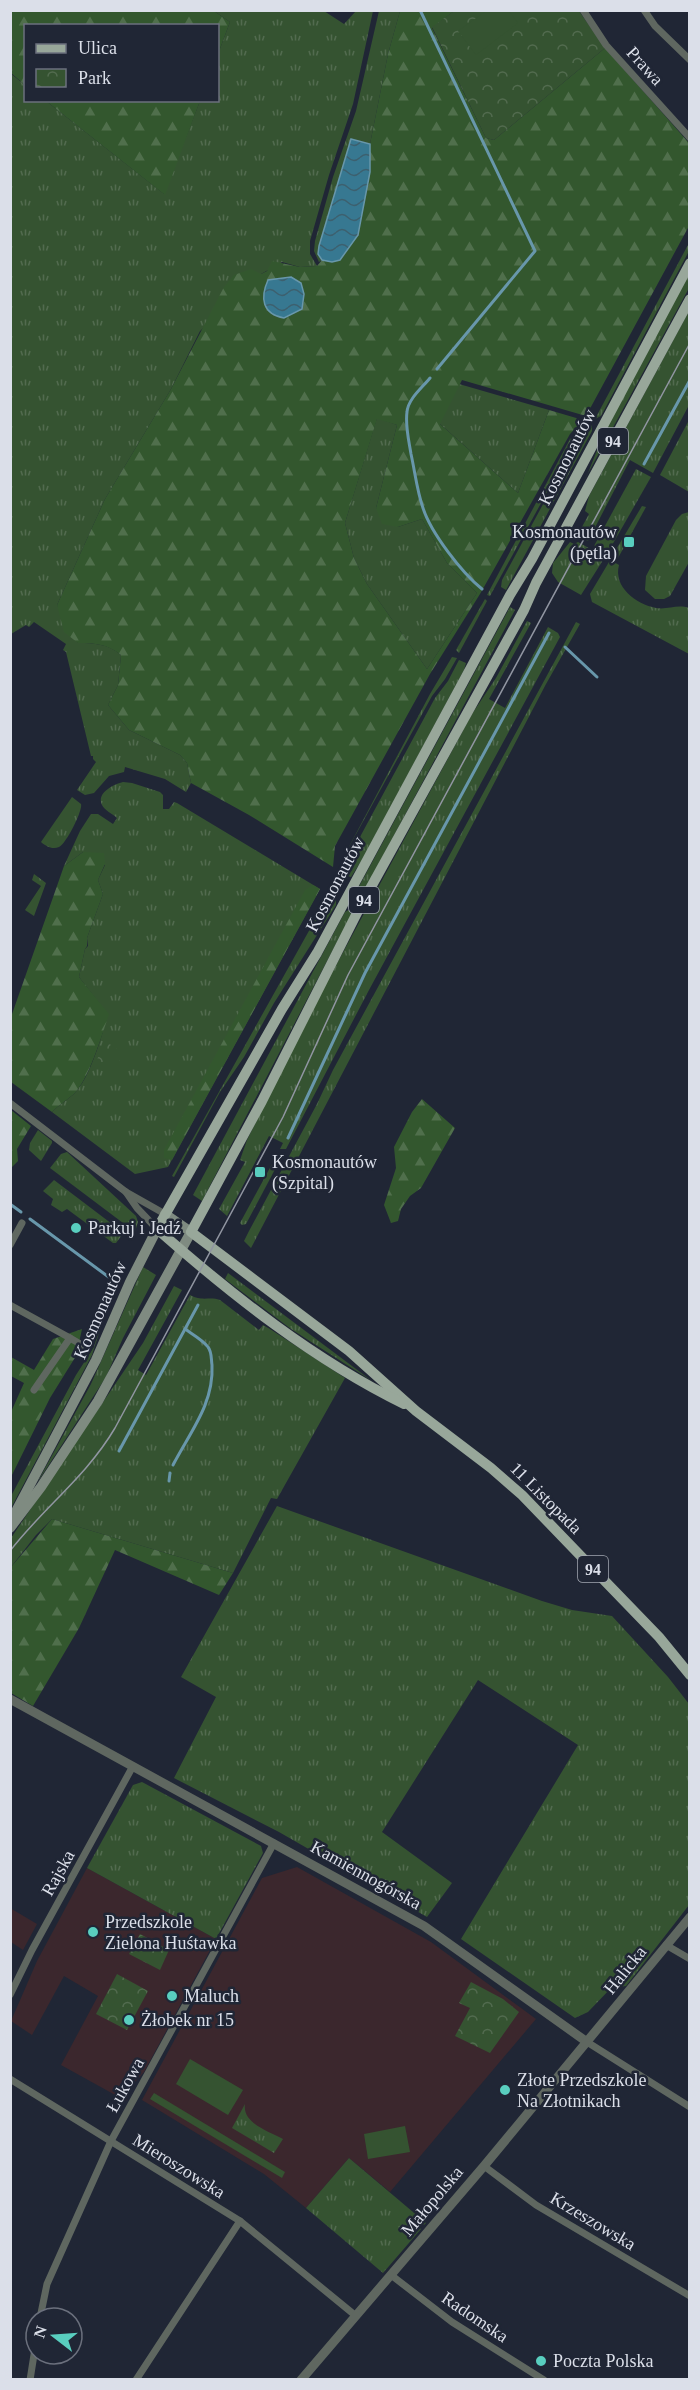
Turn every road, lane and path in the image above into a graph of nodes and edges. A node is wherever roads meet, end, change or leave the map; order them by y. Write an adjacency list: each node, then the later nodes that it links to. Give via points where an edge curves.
1 (583, 10): 4 (street, Prawa, via 606,45)
2 (644, 10): 3 (street)
3 (690, 60)
4 (690, 138)
5 (690, 263): 9 (main road, Kosmonautów / 94, via 317,953)
6 (690, 299): 12 (main road, Kosmonautów / 94, via 360,907)
7 (10, 1103): 8 (street)
8 (126, 1192): 9 (street); 11 (street)
9 (165, 1214): 11 (main road, Kosmonautów / 94); 12 (main road, 11 Listopada)
10 (22, 1223): 13 (street)
11 (158, 1229): 14 (main road, 11 Listopada / 94); 20 (main road, Kosmonautów, via 96,1360)
12 (191, 1232): 14 (main road, Kosmonautów); 19 (main road, 11 Listopada / 94, via 349,1351)
13 (10, 1245)
14 (182, 1250): 19 (main road, 11 Listopada / 94, via 294,1338 371,1388); 21 (main road, Kosmonautów, via 99,1401)
15 (10, 1305): 16 (street)
16 (70, 1338): 17 (street); 18 (street)
17 (87, 1348)
18 (34, 1390)
19 (416, 1411): 22 (main road, 11 Listopada / 94, via 522,1495)
20 (10, 1521)
21 (10, 1528)
22 (690, 1675)
23 (10, 1699): 24 (street, Kamiennogórska)
24 (133, 1766): 25 (street, Kamiennogórska); 29 (street, Rajska)
25 (274, 1843): 30 (street, Kamiennogórska, via 443,1938); 33 (street, Łukowa)
26 (690, 1917): 27 (street, Halicka)
27 (666, 1945): 28 (street); 30 (street, Halicka)
28 (690, 1959)
29 (10, 1995)
30 (587, 2042): 32 (street, Kamiennogórska); 34 (street, Małopolska)
31 (10, 2079): 33 (street, Mieroszowska)
32 (690, 2107)
33 (111, 2141): 35 (street, Mieroszowska); 38 (street, Łukowa, via 47,2284)
34 (484, 2166): 36 (street, Małopolska); 37 (street, Krzeszowska, via 536,2205)
35 (240, 2222): 39 (street, Mieroszowska); 40 (street)
36 (391, 2275): 39 (street, Małopolska); 42 (street, Radomska, via 452,2322)
37 (690, 2296)
38 (42, 2306)
39 (356, 2316): 41 (street, Małopolska)
40 (136, 2379)
41 (302, 2379)
42 (544, 2379)

